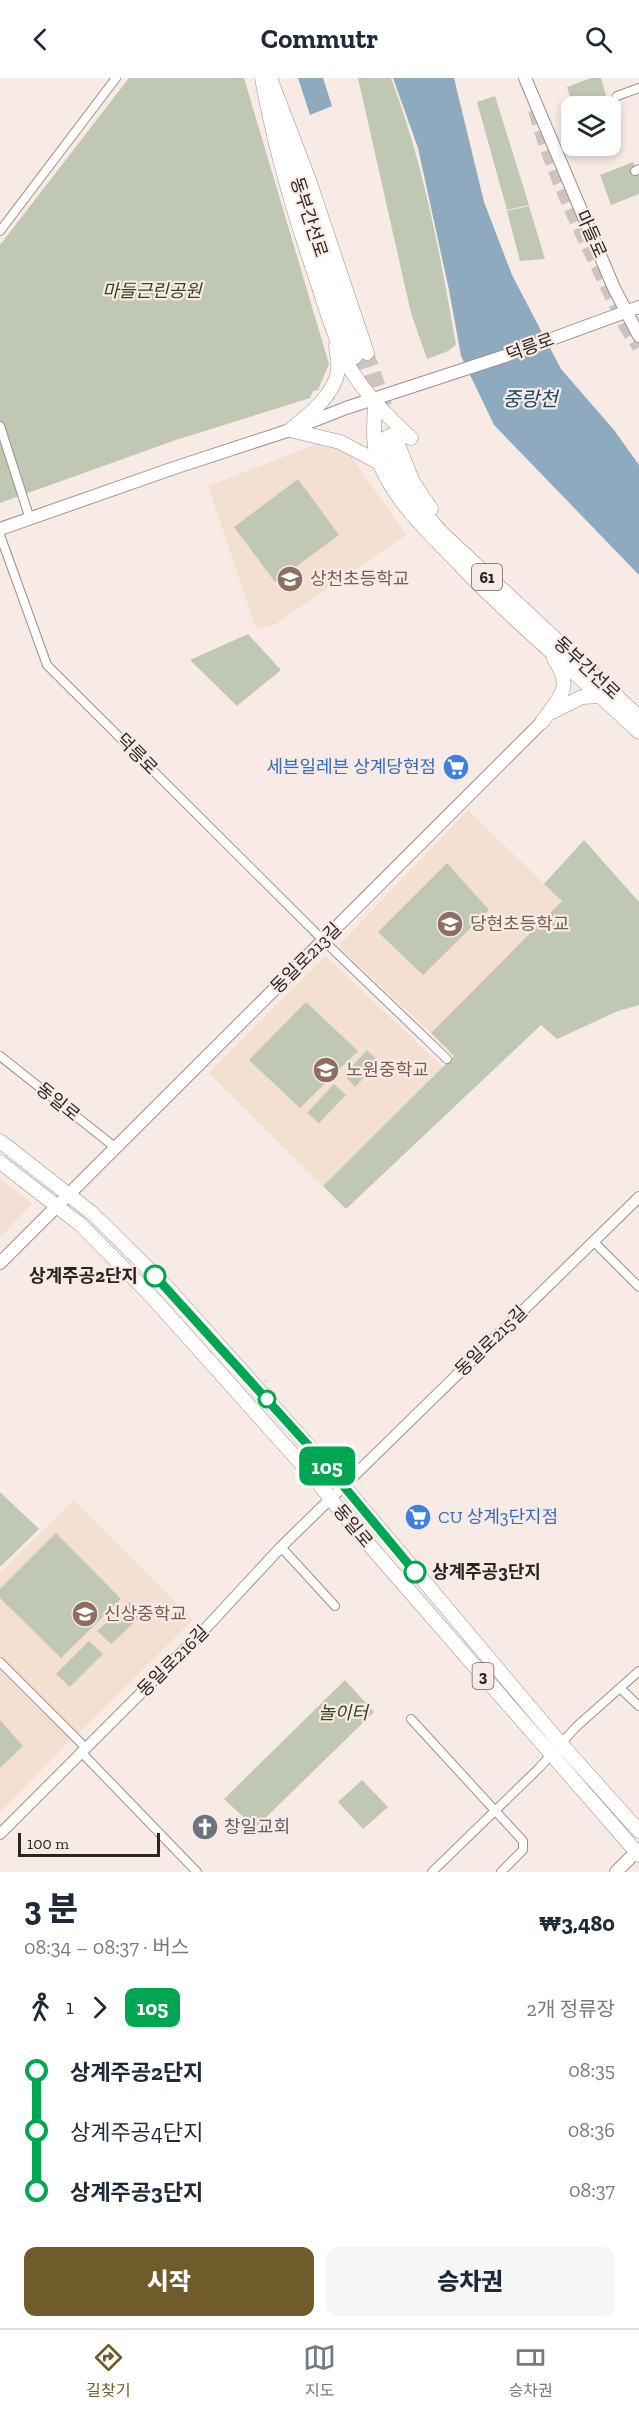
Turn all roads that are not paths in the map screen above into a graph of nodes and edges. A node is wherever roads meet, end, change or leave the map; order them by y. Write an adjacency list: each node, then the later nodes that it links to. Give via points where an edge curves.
1 (116, 78): 9 (street)
2 (263, 78): 3 (main road, 동부간선로, via 361,355 309,180); 12 (main road, via 284,178)
3 (270, 78)
4 (525, 78): 8 (main road, 마들로)
5 (533, 78): 8 (main road, 마들로)
6 (639, 88): 7 (street)
7 (617, 96)
8 (547, 130): 11 (main road, 마들로)
9 (0, 231)
10 (639, 307): 11 (main road, 덕릉로)
11 (626, 312): 13 (main road, 마들로); 14 (main road, 덕릉로)
12 (334, 333): 14 (main road, via 352,370); 16 (main road, via 338,373 314,410)
13 (639, 336)
14 (375, 399): 16 (main road, 덕릉로); 17 (main road); 17 (main road, via 411,438 396,433 387,436 380,443)
15 (0, 426): 18 (street)
16 (290, 430): 17 (main road, via 340,442); 18 (main road, 덕릉로)
17 (378, 462): 22 (main road, via 426,532)
18 (30, 519): 19 (main road, 덕릉로)
19 (0, 529)
20 (0, 535): 29 (street, 덕릉로, via 47,665)
21 (463, 555): 22 (main road); 23 (main road, 동부간선로 / 61); 23 (main road, 동부간선로 / 61, via 407,493 393,445 437,516)
22 (491, 597): 24 (main road)
23 (534, 618): 24 (main road, 동부간선로 / 61)
24 (550, 642): 25 (main road); 26 (main road, 동부간선로 / 61); 27 (main road, via 566,683)
25 (601, 696): 27 (main road, via 582,697 565,704); 28 (main road)
26 (639, 717)
27 (542, 722): 29 (main road, 동일로213길)
28 (639, 732)
29 (324, 941): 31 (street, 덕릉로); 33 (main road, 동일로213길)
30 (0, 1056): 33 (street, 동일로)
31 (447, 1059)
32 (0, 1141): 35 (main road, 동일로 / 3)
33 (116, 1148): 35 (main road, 동일로213길)
34 (0, 1162): 37 (main road, 동일로 / 3)
35 (70, 1194): 37 (main road, 동일로213길); 41 (main road, 동일로 / 3, via 166,1286)
36 (639, 1197): 38 (street, 동일로215길)
37 (58, 1207): 39 (main road, 동일로213길); 42 (main road, 동일로 / 3, via 153,1298)
38 (593, 1241): 40 (street); 41 (street, 동일로215길)
39 (0, 1263)
40 (639, 1287)
41 (343, 1485): 42 (street, 동일로216길); 50 (main road, 동일로 / 3)
42 (330, 1498): 43 (street, 동일로216길); 50 (main road, 동일로 / 3)
43 (281, 1547): 44 (street); 51 (street, 동일로216길)
44 (335, 1606)
45 (0, 1662): 51 (street)
46 (639, 1671): 47 (street)
47 (621, 1689): 48 (street); 50 (street)
48 (639, 1706)
49 (411, 1719): 52 (street)
50 (556, 1749): 52 (street); 53 (main road, 동일로 / 3); 55 (main road, 동일로 / 3)
51 (84, 1751): 54 (street, 동일로216길); 56 (street)
52 (495, 1811): 57 (street); 58 (street, via 524,1841 523,1850)
53 (639, 1831)
54 (0, 1834)
55 (638, 1852): 59 (main road)
56 (197, 1872)
57 (432, 1872)
58 (501, 1872)
59 (616, 1872)

